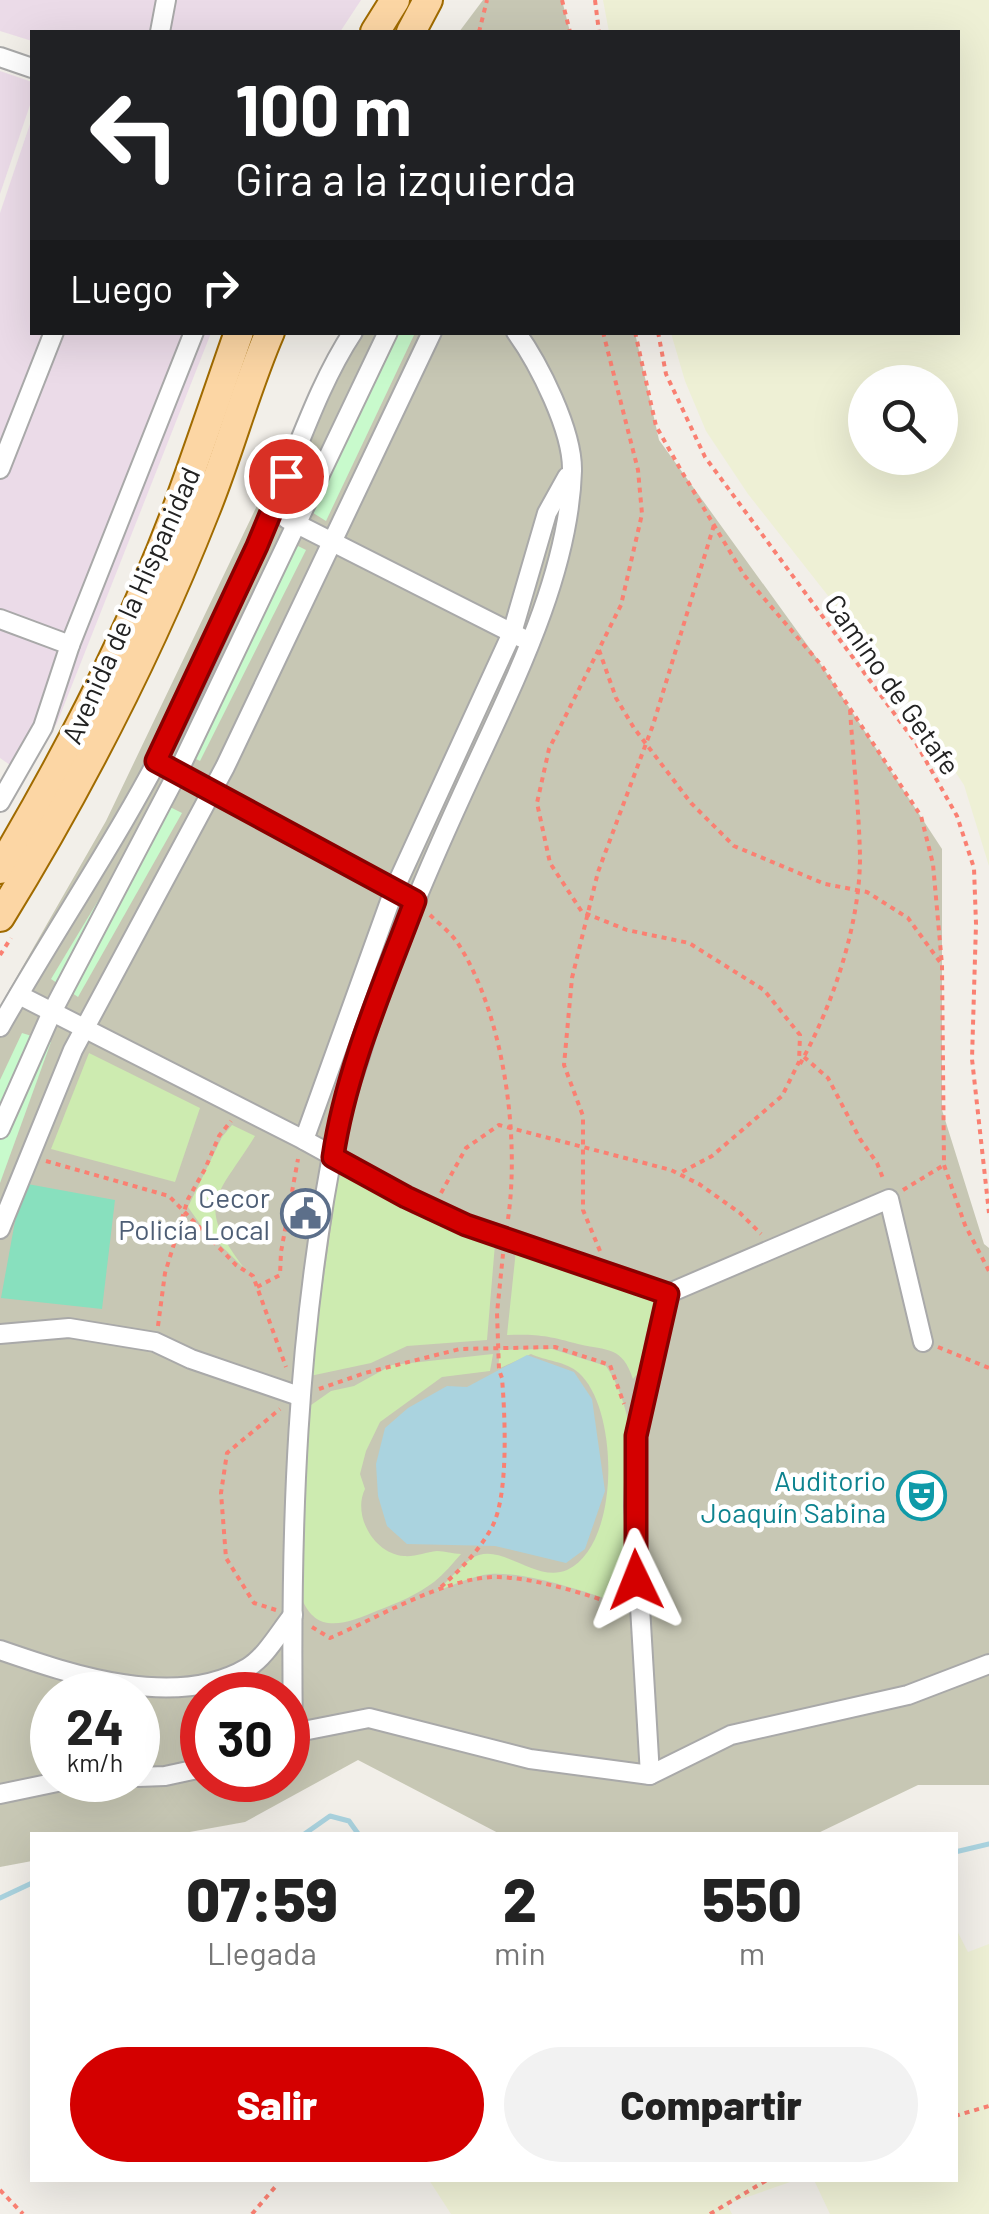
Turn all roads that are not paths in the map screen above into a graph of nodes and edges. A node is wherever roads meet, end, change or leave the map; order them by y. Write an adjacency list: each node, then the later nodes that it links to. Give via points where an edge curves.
1 (166, 0): 4 (street)
2 (395, 0): 5 (main road)
3 (428, 0): 6 (main road)
4 (160, 30)
5 (376, 30)
6 (412, 30)
7 (0, 57): 8 (street)
8 (30, 67)
9 (53, 335): 17 (street)
10 (193, 335): 25 (street, Avenida de la Hispanidad)
11 (239, 335): 30 (main road, Avenida de la Hispanidad, via 122,638)
12 (269, 335): 33 (main road, Avenida de la Hispanidad, via 146,652 98,750)
13 (352, 335): 19 (street)
14 (387, 335): 20 (street)
15 (431, 335): 21 (street)
16 (518, 335): 18 (street, via 555,402)
17 (0, 468)
18 (572, 468): 23 (street, via 547,513); 24 (street, via 563,535)
19 (271, 512): 20 (street); 26 (street)
20 (295, 524): 21 (street); 27 (street)
21 (332, 542): 23 (street); 28 (street)
22 (0, 619): 25 (street)
23 (512, 633): 24 (street); 31 (street)
24 (532, 643): 32 (street)
25 (70, 645): 29 (street, Avenida de la Hispanidad, via 44,728)
26 (156, 761): 27 (street); 34 (street)
27 (178, 772): 28 (street); 35 (street)
28 (212, 791): 31 (street); 37 (street)
29 (0, 802)
30 (0, 869)
31 (394, 890): 32 (street); 39 (street)
32 (415, 901): 40 (street, via 370,1022)
33 (0, 917)
34 (18, 995): 35 (street); 36 (street)
35 (52, 1012): 37 (street); 38 (street)
36 (0, 1028)
37 (84, 1029): 39 (street); 41 (street)
38 (0, 1128)
39 (304, 1140): 40 (street)
40 (333, 1157): 42 (street, via 431,1210); 45 (street)
41 (0, 1229)
42 (668, 1294): 44 (street, via 889,1199); 51 (street, via 636,1436)
43 (0, 1334): 45 (street, via 69,1328 155,1342)
44 (923, 1342)
45 (299, 1396): 46 (street)
46 (293, 1615): 47 (street, via 250,1667 191,1688 89,1678); 49 (street)
47 (0, 1650)
48 (989, 1664): 51 (street, via 908,1695 731,1735)
49 (292, 1672)
50 (310, 1731): 51 (street, via 369,1718 530,1759)
51 (650, 1775)
52 (30, 1788): 53 (street)
53 (0, 1794)

